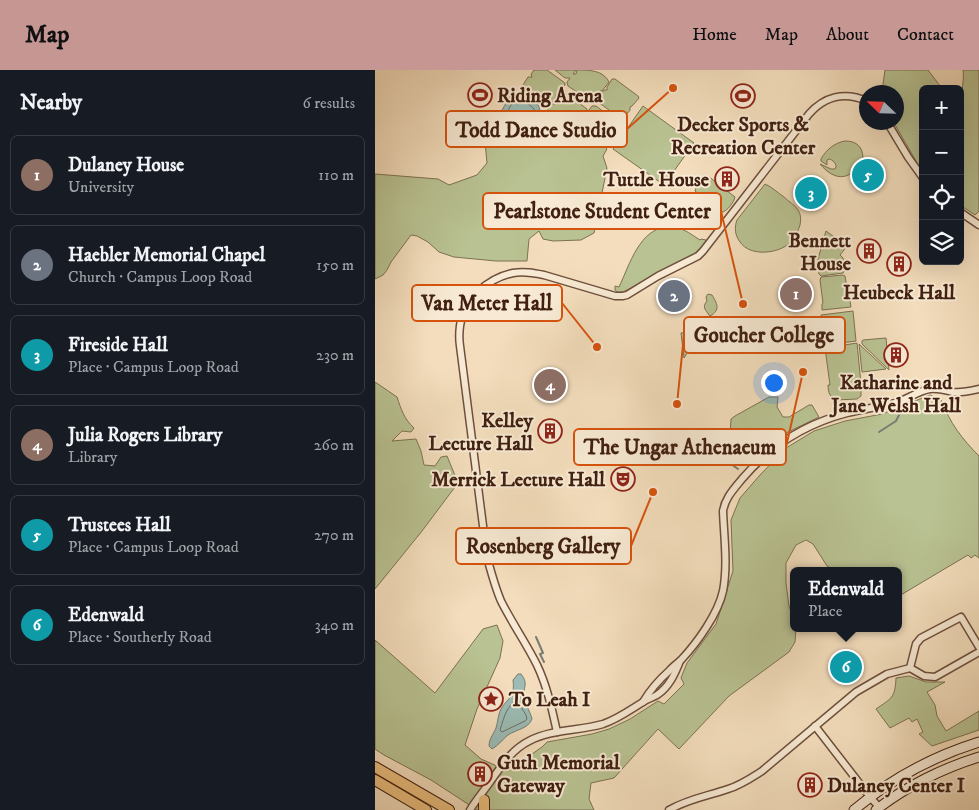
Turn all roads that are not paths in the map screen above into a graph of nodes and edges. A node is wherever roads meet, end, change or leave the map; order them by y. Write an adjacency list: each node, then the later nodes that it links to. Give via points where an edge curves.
1 (859, 98): 11 (street, via 832,98 820,104 703,252 627,295 615,296 523,272 489,283 467,307 460,325 460,346 491,575 544,680)
2 (892, 130): 3 (street)
3 (921, 175)
4 (964, 215): 5 (street)
5 (979, 225)
6 (979, 389): 11 (street, via 959,392 929,389 895,403 835,417 793,435 763,457 725,503 725,571 721,598 703,631 681,660 636,707 604,724)
7 (979, 647): 9 (street, via 961,617 921,638 916,644)
8 (979, 652): 9 (street, via 935,677 924,676)
9 (910, 668): 10 (street, via 887,674 856,692)
10 (815, 726): 17 (street); 24 (street, via 742,784)
11 (557, 732): 16 (street, via 539,736 520,746)
12 (979, 742): 17 (main road, via 922,764)
13 (979, 757): 19 (main road, via 929,777)
14 (375, 767): 21 (main road)
15 (375, 780): 20 (main road)
16 (488, 784): 18 (street); 22 (street)
17 (870, 797): 19 (street); 25 (main road)
18 (484, 805): 23 (street)
19 (878, 809)
20 (426, 810)
21 (449, 810)
22 (470, 810)
23 (478, 810)
24 (669, 810)
25 (854, 810)

